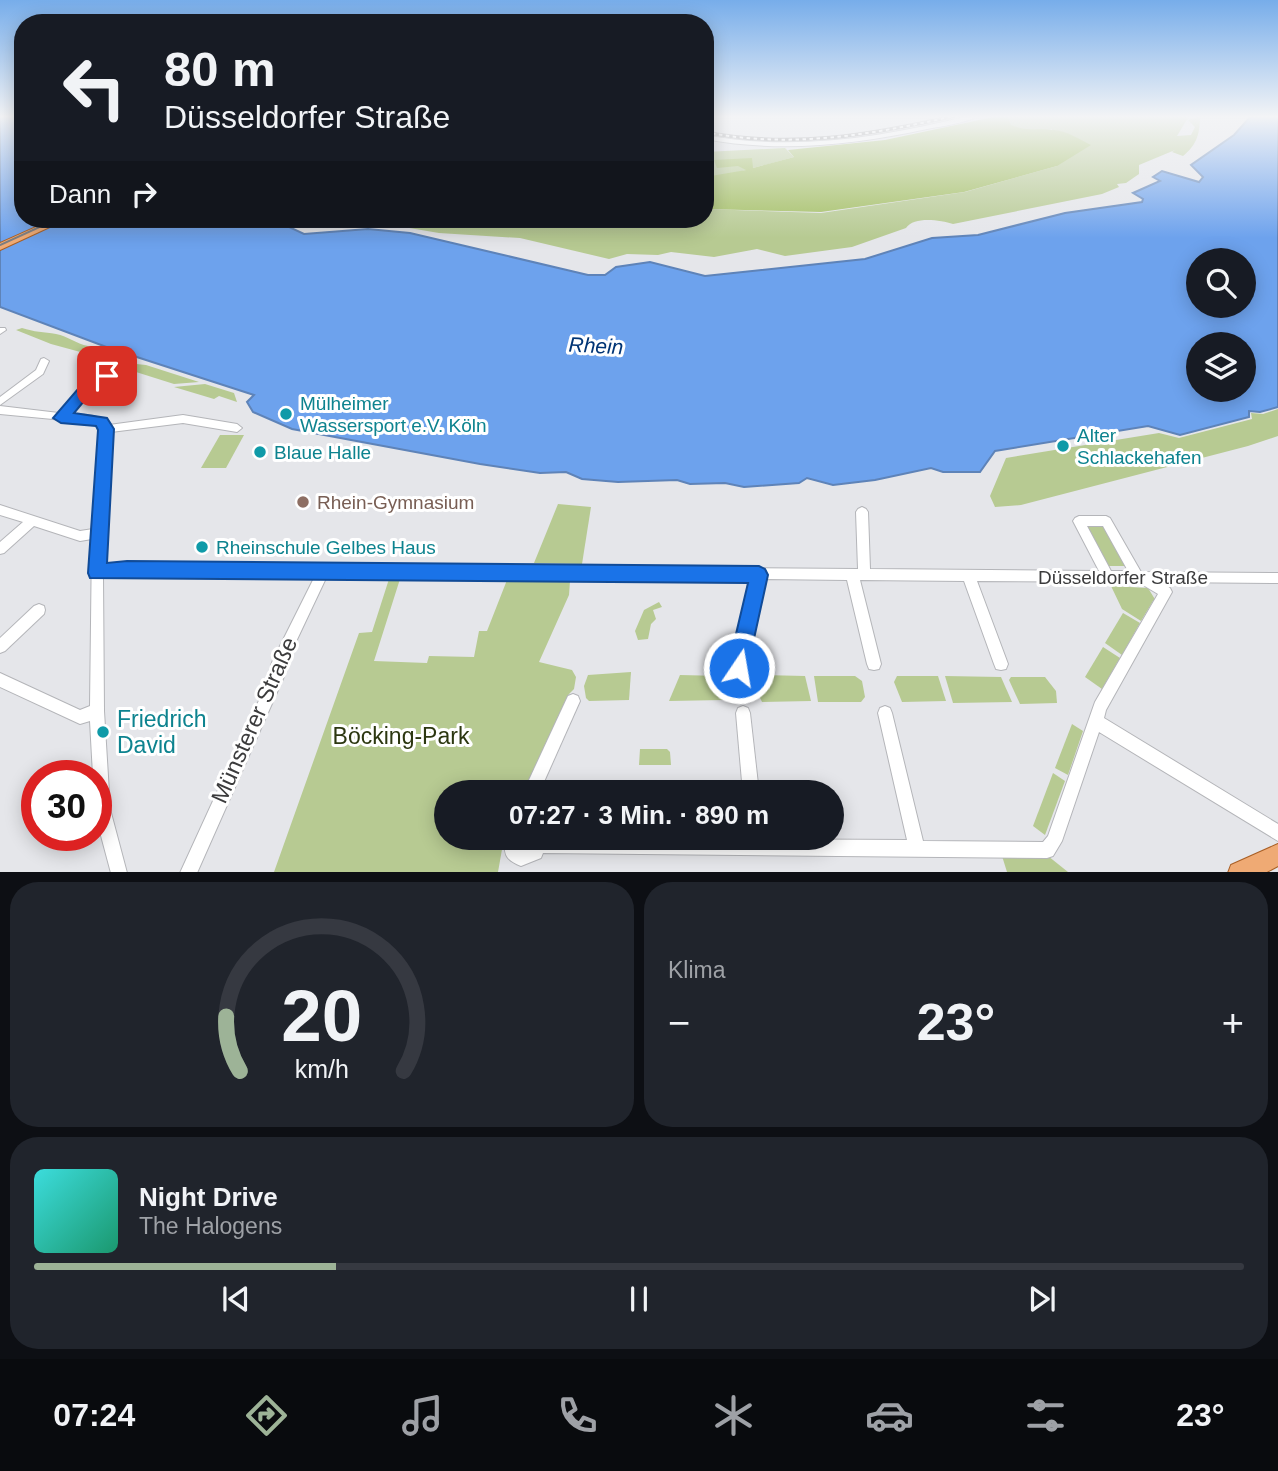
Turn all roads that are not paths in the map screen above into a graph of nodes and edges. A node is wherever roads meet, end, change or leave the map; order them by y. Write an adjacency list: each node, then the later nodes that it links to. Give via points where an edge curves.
1 (33, 228): 3 (main road)
2 (40, 228): 3 (main road)
3 (0, 245)
4 (44, 361): 6 (street, via 40,372)
5 (107, 376): 8 (street, via 89,386)
6 (0, 402)
7 (0, 410): 8 (street)
8 (61, 418): 10 (street, via 96,420)
9 (237, 428): 10 (street, via 183,419)
10 (106, 429): 14 (street)
11 (0, 510): 13 (street)
12 (862, 512): 19 (street)
13 (33, 520): 14 (street, via 80,536); 15 (street)
14 (98, 533): 17 (street)
15 (0, 549)
16 (324, 570): 17 (street, Düsseldorfer Straße, via 118,569); 18 (street, Düsseldorfer Straße); 46 (street, Münsterer Straße)
17 (97, 573): 33 (street)
18 (759, 575): 19 (street, Düsseldorfer Straße); 30 (street)
19 (858, 575): 20 (street, Düsseldorfer Straße); 28 (street)
20 (968, 576): 21 (street, Düsseldorfer Straße); 29 (street)
21 (1108, 577): 22 (street, Düsseldorfer Straße); 22 (street, via 1079,521 1106,521)
22 (1139, 577): 23 (street, Düsseldorfer Straße); 25 (street)
23 (1174, 577): 24 (street, Düsseldorfer Straße); 25 (street)
24 (1278, 578)
25 (1166, 592): 36 (street)
26 (39, 610): 27 (street)
27 (0, 647)
28 (874, 664)
29 (1001, 664)
30 (739, 668)
31 (0, 680): 33 (street, via 80,717)
32 (573, 701): 37 (street)
33 (97, 711): 45 (street, via 102,808)
34 (743, 713): 38 (street)
35 (885, 713): 43 (street)
36 (1095, 721): 39 (street); 43 (street, via 1052,847)
37 (537, 780)
38 (750, 780)
39 (1278, 833)
40 (844, 847): 43 (street)
41 (513, 850): 42 (street, via 521,858 531,856)
42 (534, 850)
43 (917, 850)
44 (1278, 855): 47 (main road)
45 (119, 872)
46 (188, 872)
47 (1241, 872)

